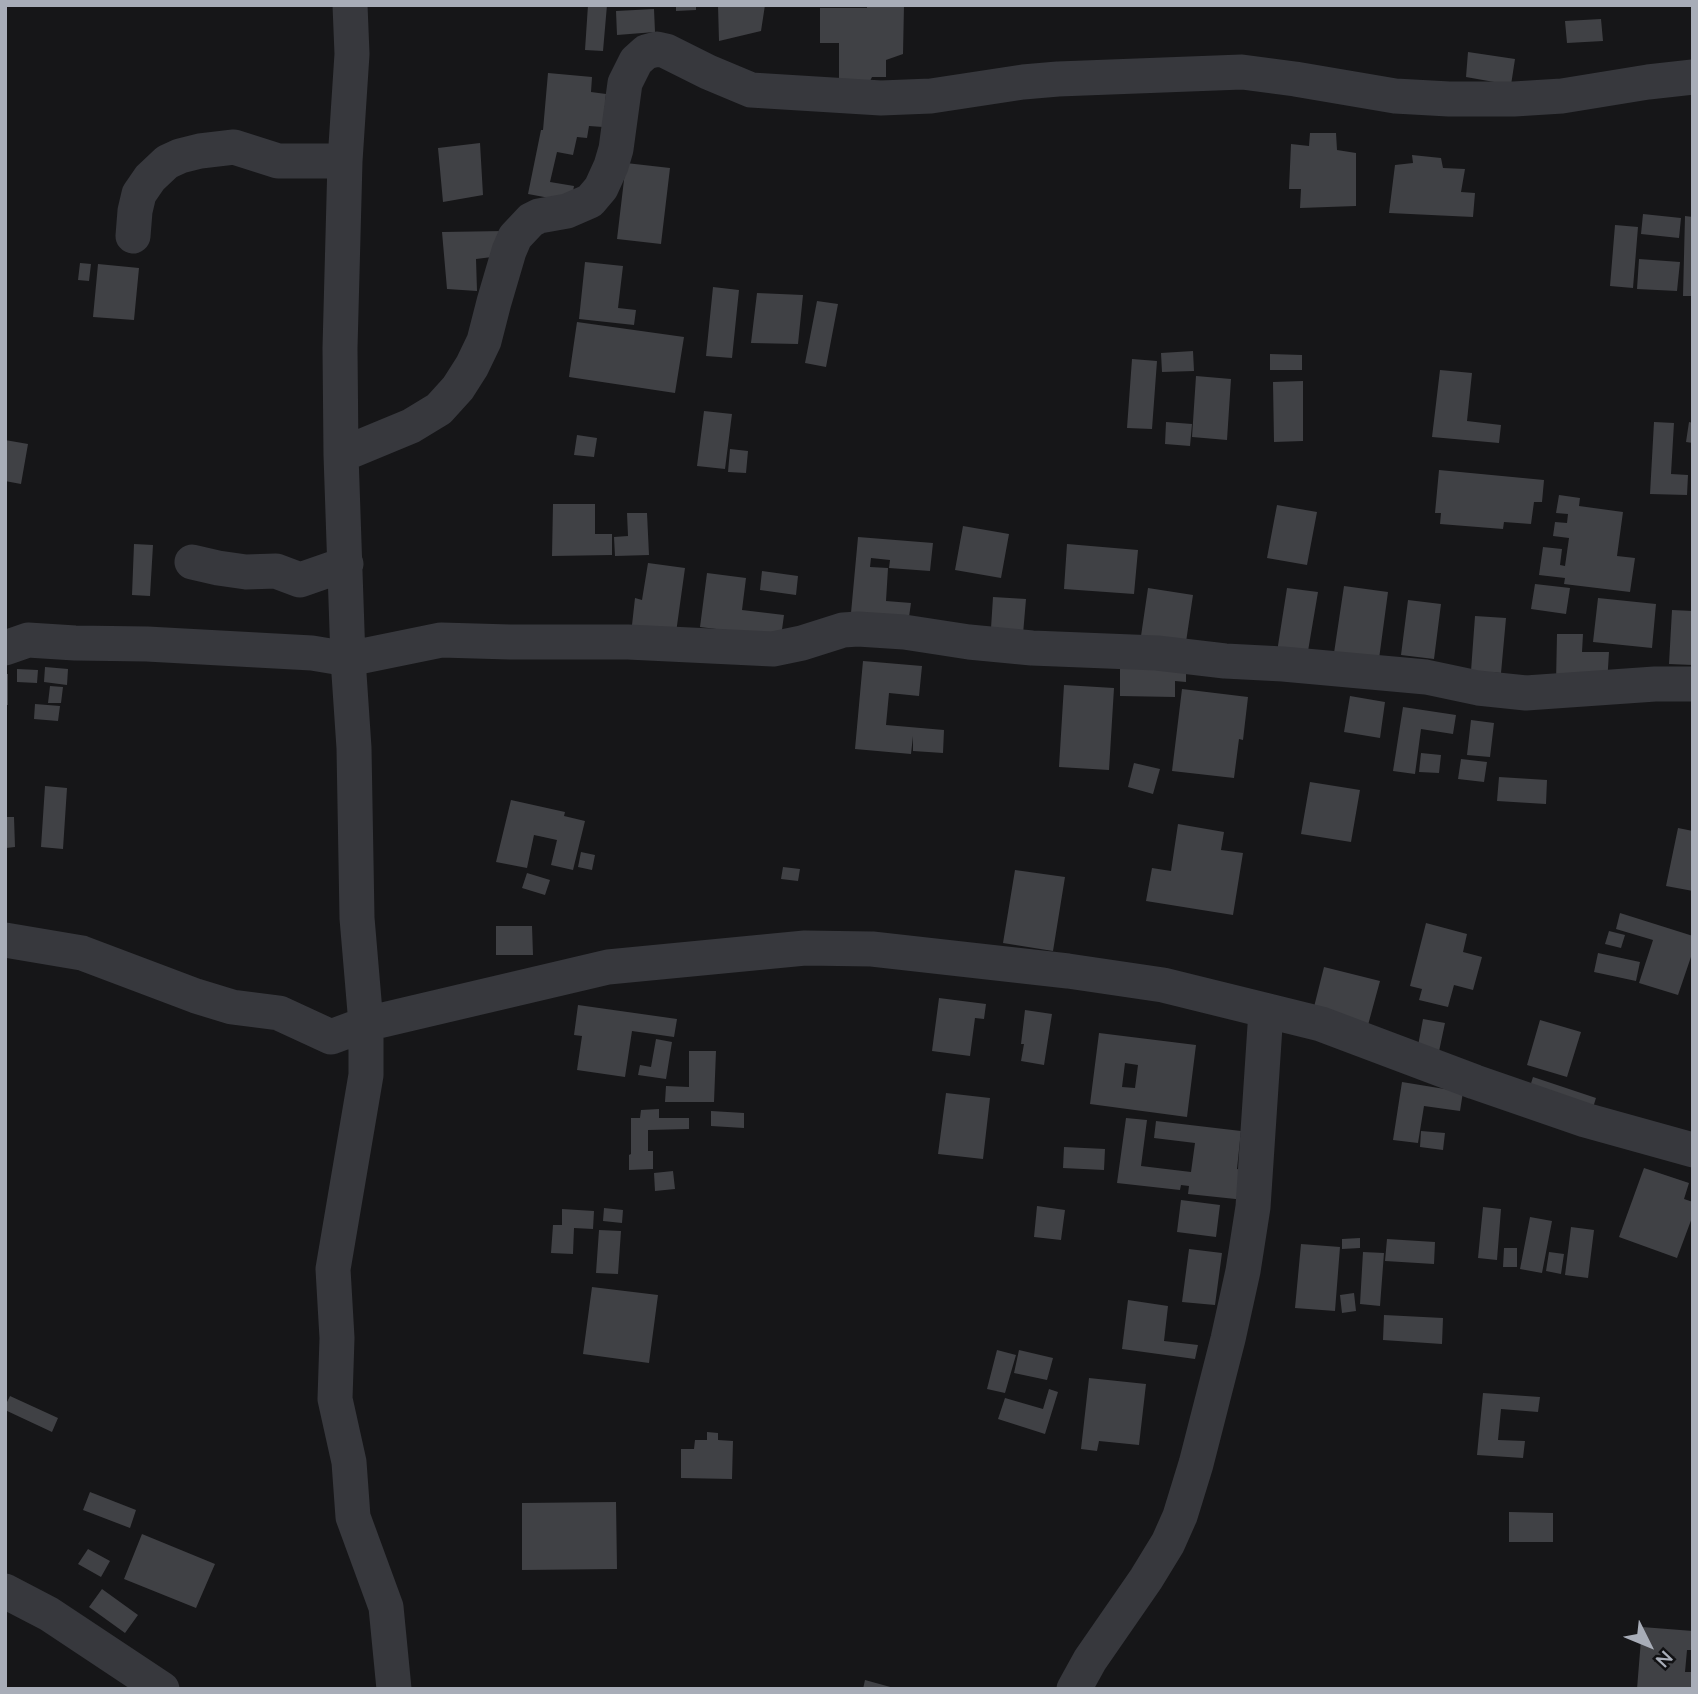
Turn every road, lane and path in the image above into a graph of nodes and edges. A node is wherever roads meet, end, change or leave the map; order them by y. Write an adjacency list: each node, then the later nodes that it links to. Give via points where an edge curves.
1 (351, 5): 3 (street)
2 (1693, 78): 5 (street, via 1562,96 1449,99 1395,96 1242,72 1058,79 881,98 751,90 656,49 635,61 625,83 614,158 601,188 590,201 531,220 515,237 484,341 458,388 439,409 411,426)
3 (345, 161): 4 (street, via 278,161 234,147 180,156 167,162 139,194); 5 (street)
4 (133, 236)
5 (341, 455): 7 (street)
6 (192, 562): 7 (street, via 246,572 276,572 300,580)
7 (346, 564): 9 (street)
8 (5, 648): 9 (street, via 28,640 312,653)
9 (348, 659): 10 (street, via 441,640 773,649 858,629 1019,647 1157,653 1426,677 1526,693); 13 (street, via 357,918)
10 (1693, 684)
11 (5, 940): 13 (street, via 82,953 232,1007 279,1013 331,1037)
12 (1266, 1011): 13 (street, via 1163,985 1069,971 872,949 805,948 608,967); 14 (street, via 1321,1024 1585,1120); 18 (street, via 1253,1207 1228,1339 1196,1464 1168,1543)
13 (366, 1024): 17 (street, via 366,1075 333,1269 335,1399 349,1462 353,1517 386,1607)
14 (1693, 1150)
15 (5, 1591): 16 (street, via 49,1614)
16 (162, 1689)
17 (394, 1689)
18 (1074, 1689)

